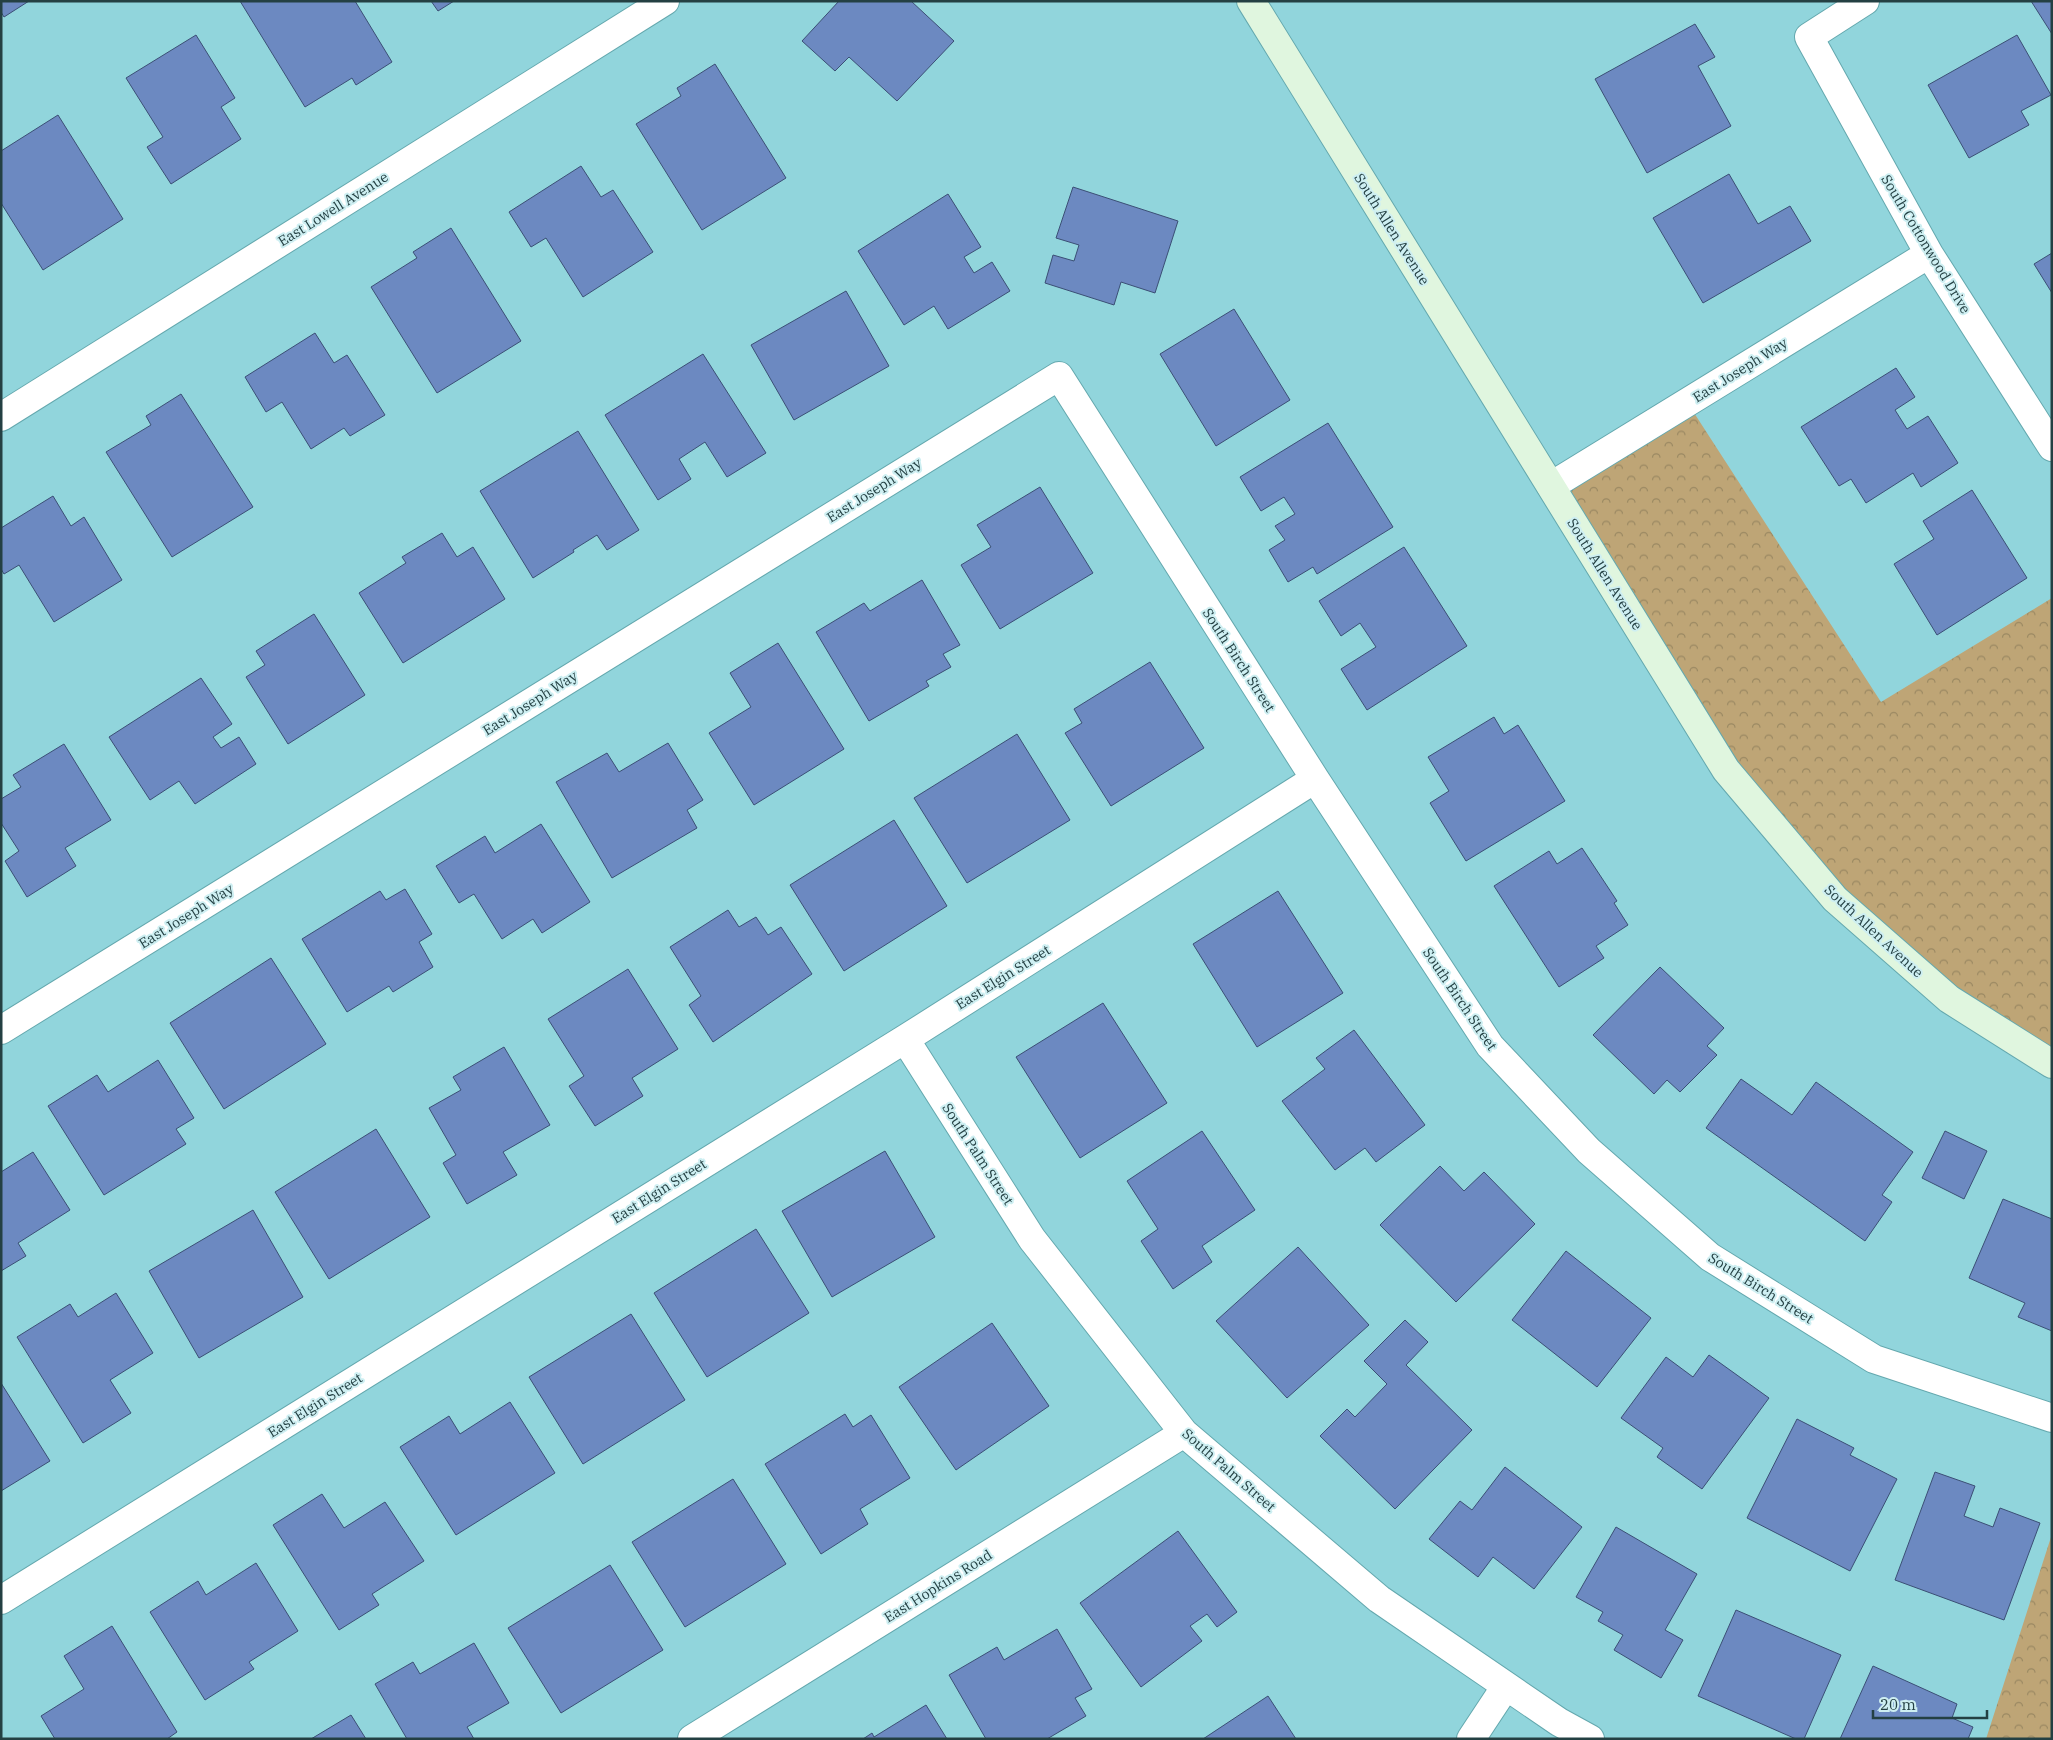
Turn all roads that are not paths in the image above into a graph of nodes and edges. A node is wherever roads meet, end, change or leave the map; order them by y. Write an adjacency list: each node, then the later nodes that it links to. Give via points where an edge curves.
1 (665, 1): 6 (street, East Lowell Avenue)
2 (1251, 1): 8 (street, South Allen Avenue)
3 (1866, 1): 4 (street, South Cottonwood Drive, via 1809,37)
4 (1929, 254): 7 (street, South Cottonwood Drive); 8 (street, East Joseph Way)
5 (1059, 376): 9 (street, South Birch Street); 10 (street, East Joseph Way)
6 (1, 417)
7 (2052, 447)
8 (1551, 486): 12 (street, South Allen Avenue, via 1726,770 1835,899 1949,999)
9 (1315, 779): 11 (street, East Elgin Street); 13 (street, South Birch Street, via 1490,1046 1589,1152 1710,1257 1874,1359)
10 (1, 1030)
11 (905, 1039): 14 (street, South Palm Street, via 1032,1239); 15 (street, East Elgin Street)
12 (2052, 1064)
13 (2052, 1418)
14 (1184, 1434): 16 (street, South Palm Street, via 1379,1599); 17 (street, East Hopkins Road)
15 (1, 1600)
16 (1506, 1686): 18 (street); 19 (street, South Palm Street)
17 (692, 1739)
18 (1471, 1739)
19 (1590, 1739)

